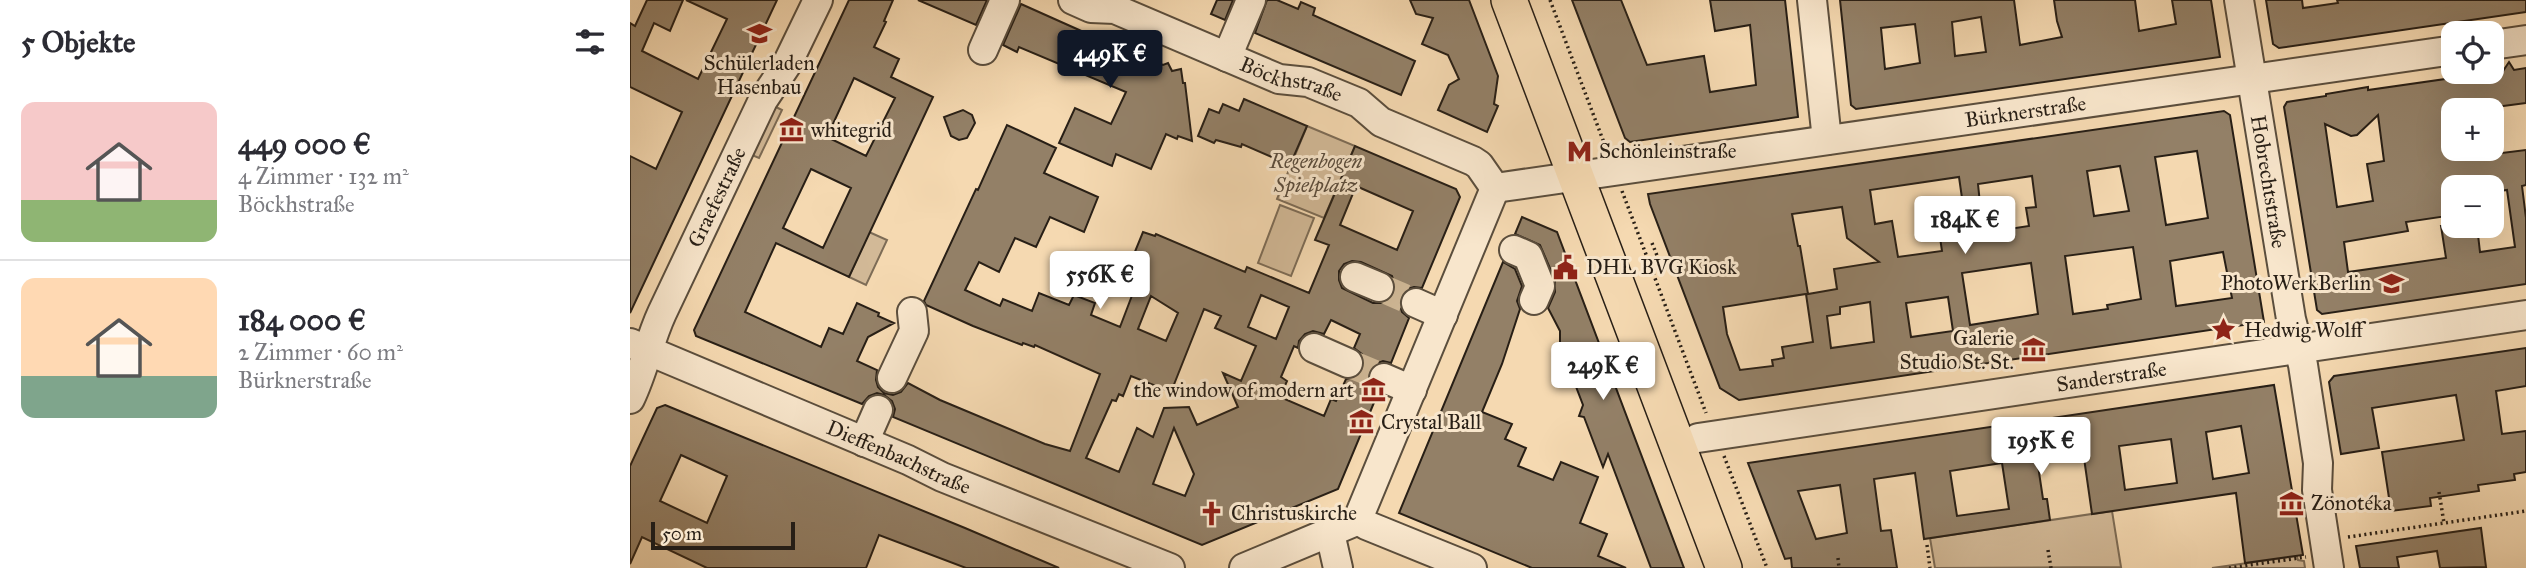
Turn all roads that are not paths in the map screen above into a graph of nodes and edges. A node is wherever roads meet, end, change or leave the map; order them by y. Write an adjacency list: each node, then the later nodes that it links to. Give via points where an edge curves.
1 (818, 0): 24 (street, Graefestraße, via 787,64 763,100 662,313)
2 (1005, 0): 11 (street)
3 (1073, 0): 13 (street, Böckhstraße, via 1091,8 1115,9)
4 (1251, 0): 13 (street)
5 (1509, 0): 16 (main road)
6 (1532, 0): 16 (main road)
7 (1812, 0): 15 (street)
8 (2239, 0): 14 (street, Hobrechtstraße)
9 (2526, 40): 10 (street)
10 (2504, 43)
11 (983, 50)
12 (2441, 52): 14 (street, Bürknerstraße)
13 (1227, 57): 17 (street, Böckhstraße, via 1279,79 1308,82 1359,103 1381,122 1473,161)
14 (2251, 80): 15 (street, Bürknerstraße); 26 (street, Hobrechtstraße)
15 (1828, 140): 16 (street, Bürknerstraße)
16 (1588, 175): 17 (street); 33 (main road); 42 (main road)
17 (1495, 188): 18 (street)
18 (1476, 235): 19 (street, via 1528,256 1540,286); 22 (street)
19 (1534, 300)
20 (1416, 303): 22 (street)
21 (912, 312): 28 (street, via 914,331)
22 (1443, 315): 30 (street)
23 (2526, 315): 26 (street, Sanderstraße)
24 (639, 347): 31 (street, Graefestraße, via 643,371); 34 (street, Dieffenbachstraße)
25 (1314, 348): 27 (street)
26 (2298, 348): 33 (street, Sanderstraße); 38 (street, Hobrechtstraße, via 2318,463)
27 (1348, 363)
28 (892, 378)
29 (1384, 378): 30 (street)
30 (1412, 390): 35 (street)
31 (630, 399)
32 (877, 410): 34 (street)
33 (1709, 435): 43 (main road)
34 (864, 442): 39 (street, Dieffenbachstraße)
35 (1360, 519): 36 (street); 37 (street, via 1366,525)
36 (1330, 533): 40 (street); 41 (street)
37 (1466, 557)
38 (2318, 562)
39 (1170, 568)
40 (1244, 568)
41 (1338, 568)
42 (1724, 568)
43 (1747, 568)

